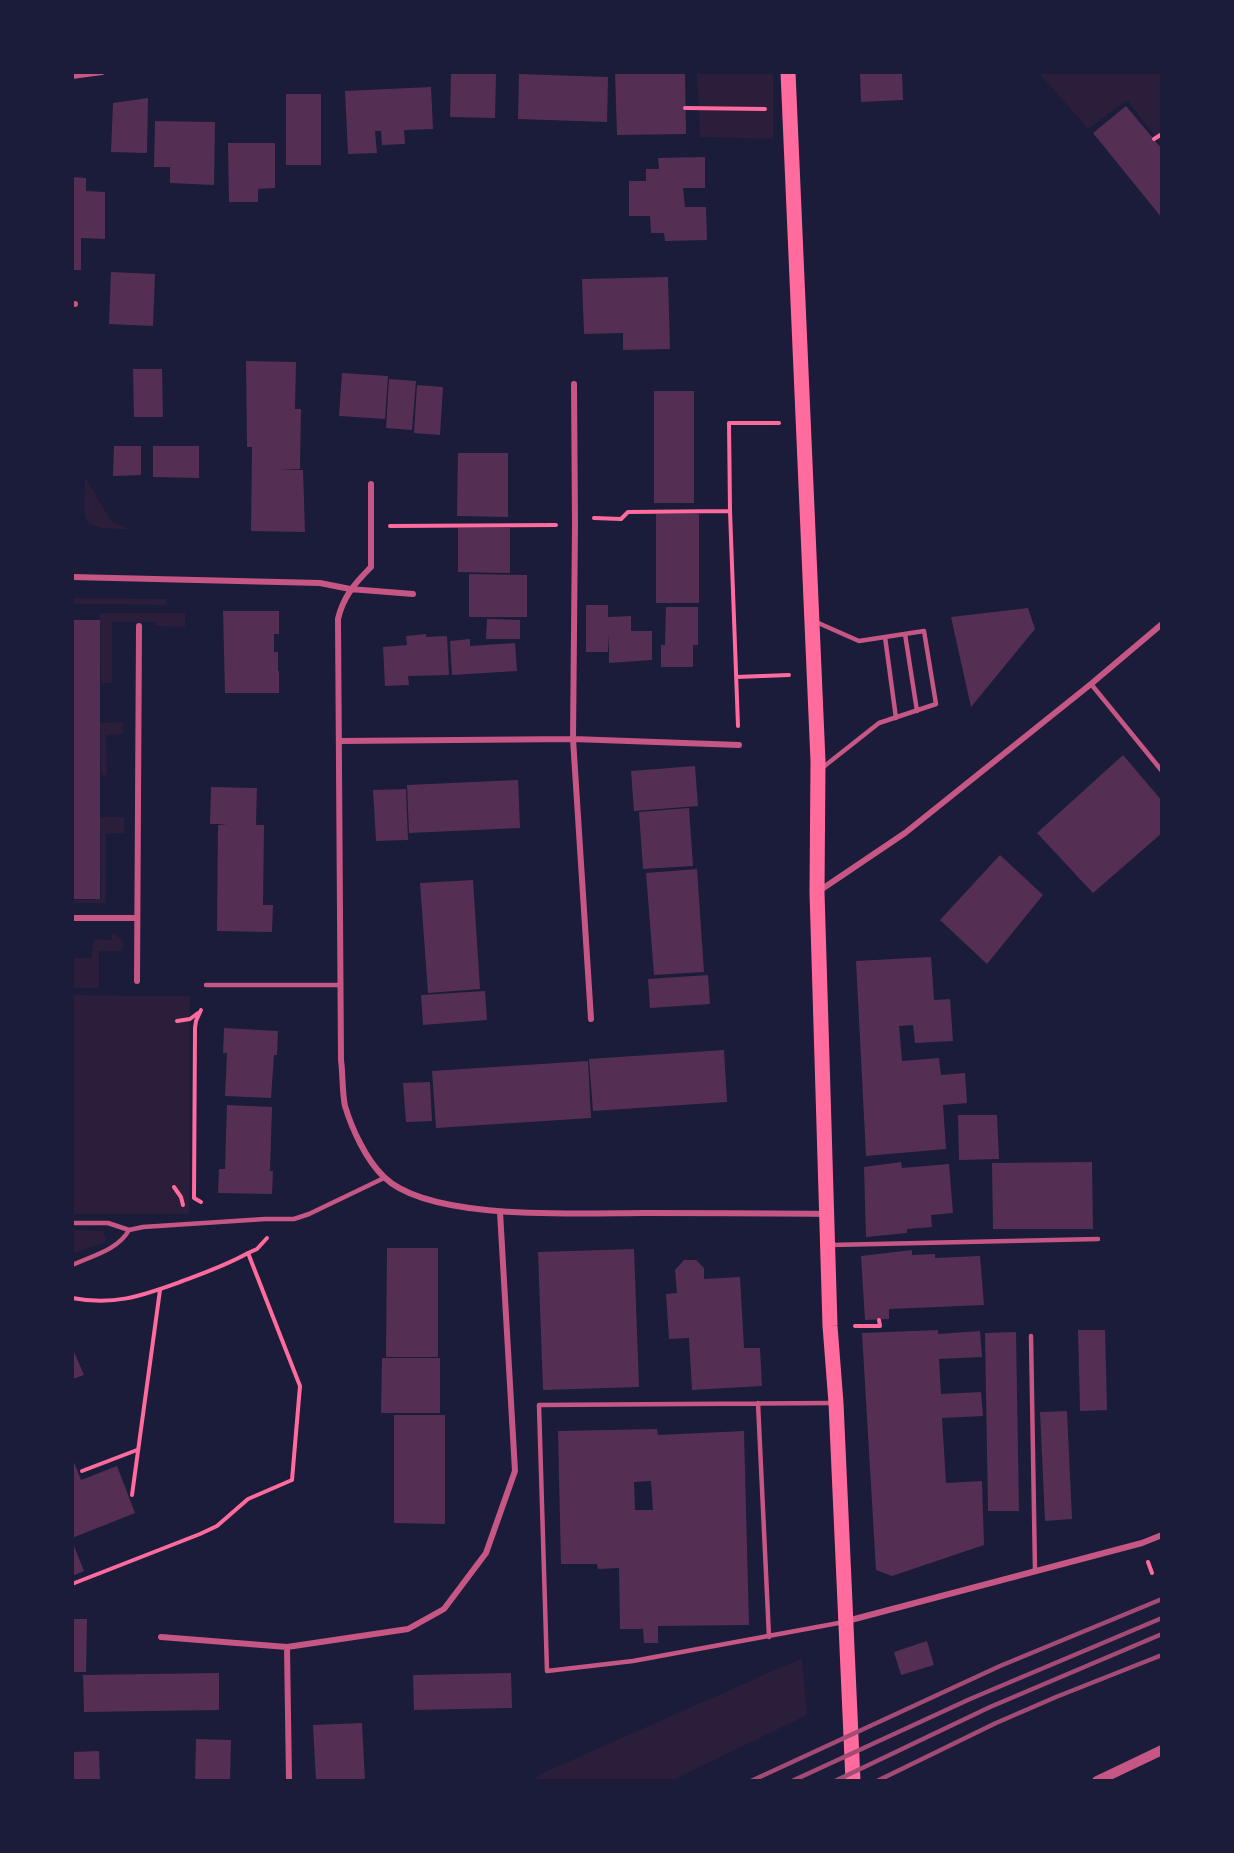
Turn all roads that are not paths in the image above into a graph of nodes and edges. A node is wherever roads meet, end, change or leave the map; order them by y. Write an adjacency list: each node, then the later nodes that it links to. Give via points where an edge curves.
1 (102, 72): 3 (street)
2 (788, 72): 9 (main road)
3 (72, 76)
4 (574, 384): 17 (street)
5 (371, 484): 7 (street, via 371,567)
6 (72, 577): 7 (street, via 320,583)
7 (350, 589): 8 (street); 18 (street, via 338,619)
8 (413, 594)
9 (811, 619): 13 (lane, via 859,641); 21 (main road)
10 (1162, 624): 14 (street)
11 (139, 626): 24 (street)
12 (905, 634): 13 (lane); 15 (lane); 15 (lane, via 924,631 936,704)
13 (885, 637): 16 (lane)
14 (1091, 684): 20 (lane); 22 (street, via 905,833)
15 (917, 711): 16 (lane)
16 (896, 718): 21 (lane, via 879,723)
17 (573, 740): 18 (street); 19 (street); 28 (street)
18 (340, 741): 27 (street)
19 (739, 745)
20 (1162, 771)
21 (817, 772): 22 (main road)
22 (817, 892): 31 (main road)
23 (72, 918): 24 (street)
24 (136, 918): 25 (street)
25 (137, 981)
26 (206, 985): 27 (lane)
27 (340, 985): 29 (street, via 345,1104 370,1159)
28 (591, 1019)
29 (384, 1178): 30 (street, via 408,1193 432,1201); 33 (lane, via 294,1219)
30 (500, 1212): 31 (street); 45 (street, via 515,1471 486,1552 444,1609 408,1629)
31 (828, 1214): 35 (main road)
32 (72, 1223): 33 (lane, via 108,1223)
33 (129, 1230): 36 (lane, via 115,1246)
34 (1098, 1239): 35 (lane)
35 (829, 1245): 39 (main road)
36 (72, 1265)
37 (1031, 1336): 41 (lane)
38 (758, 1403): 39 (lane); 44 (lane); 44 (lane, via 540,1405 547,1671 633,1661)
39 (836, 1403): 42 (main road)
40 (1162, 1535): 41 (street)
41 (1035, 1570): 42 (street)
42 (846, 1621): 44 (lane); 48 (main road)
43 (162, 1637): 45 (street)
44 (769, 1637)
45 (287, 1647): 47 (street)
46 (1162, 1750): 49 (street)
47 (289, 1781)
48 (853, 1781)
49 (1096, 1781)

